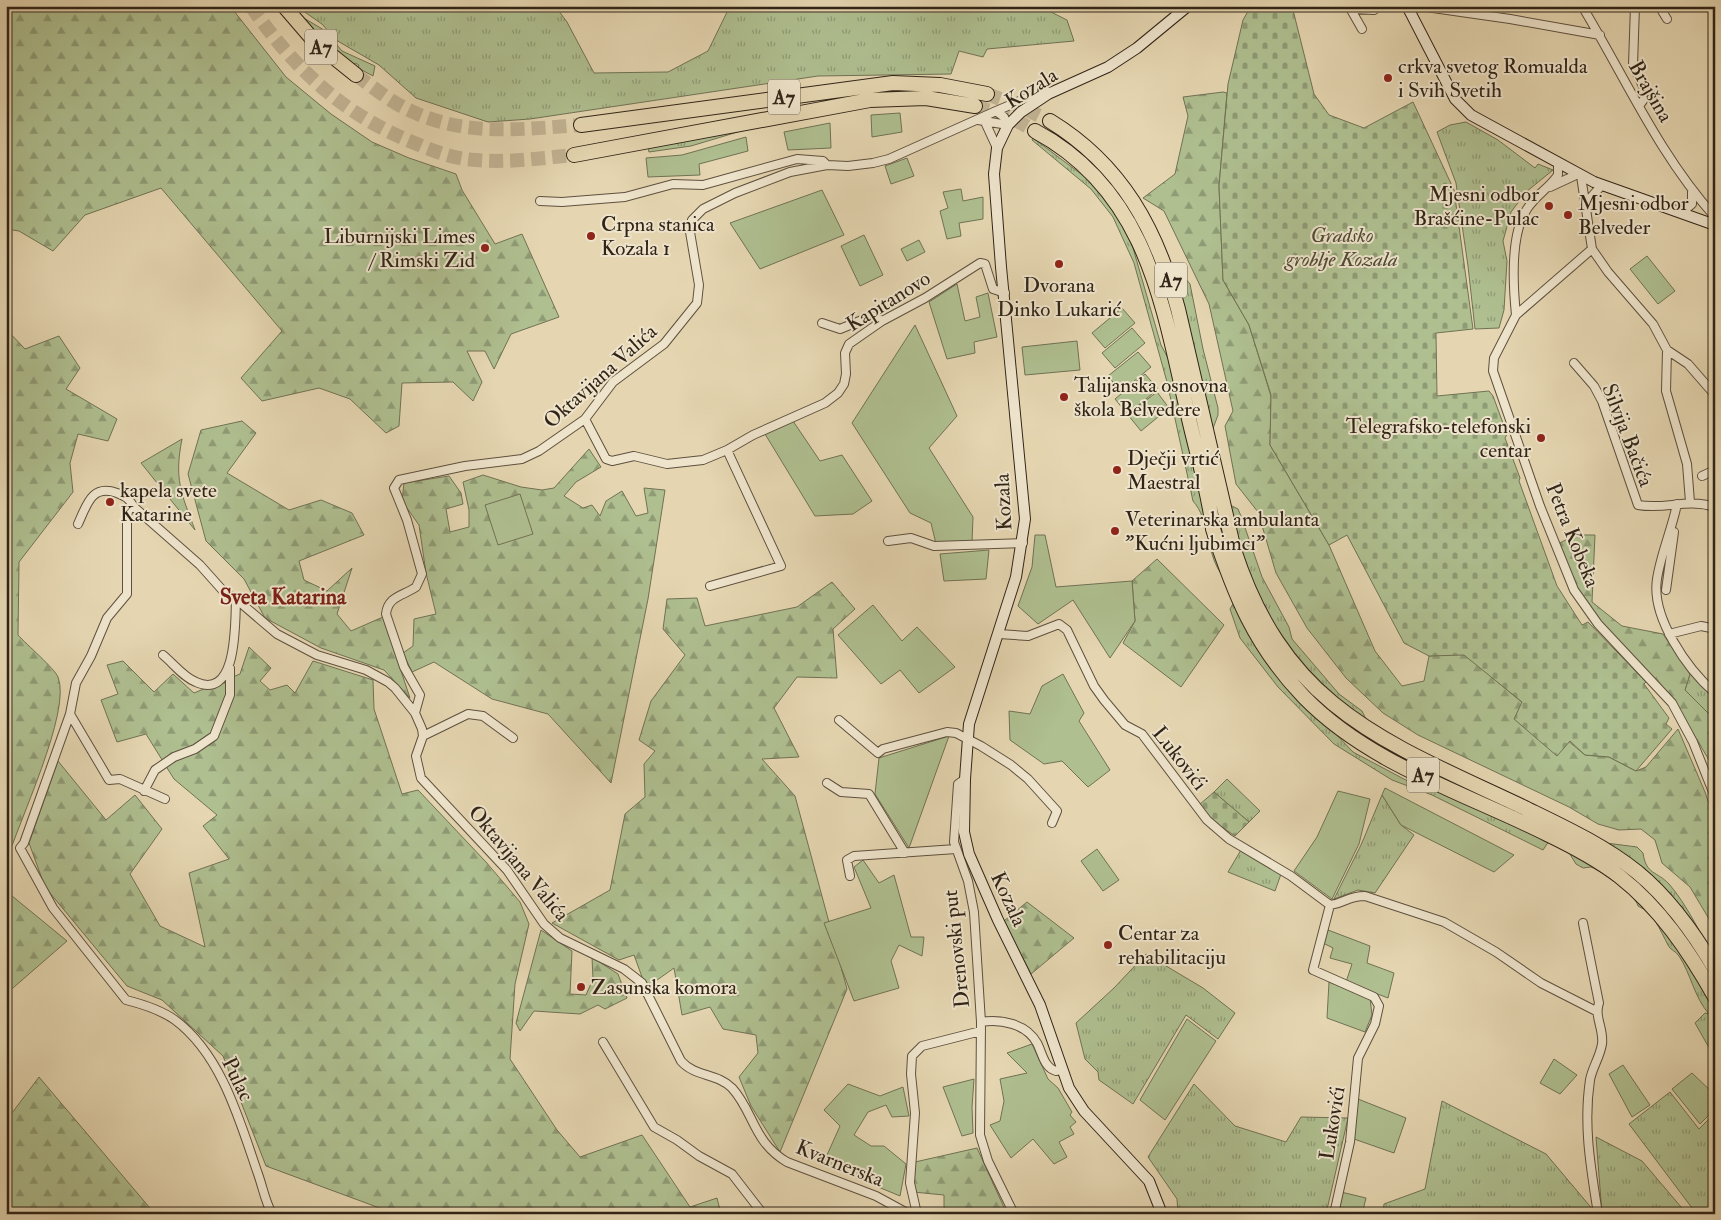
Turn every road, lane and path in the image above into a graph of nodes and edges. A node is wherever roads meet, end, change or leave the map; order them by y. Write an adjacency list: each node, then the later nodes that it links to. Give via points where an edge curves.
1 (1188, 6): 13 (main road, Kozala, via 1108,67)
2 (1582, 6): 11 (street, Brajšina)
3 (1635, 6): 16 (street, via 1632,65 1647,94)
4 (1659, 6): 9 (street)
5 (1348, 7): 7 (street); 10 (street)
6 (1407, 7): 11 (street, via 1426,7); 25 (main road, via 1460,106)
7 (1374, 10)
8 (287, 11): 12 (highway, A7, via 315,42)
9 (1668, 19)
10 (1362, 29)
11 (1600, 35): 16 (street, Brajšina)
12 (356, 75)
13 (1060, 89): 17 (street, Oktavijana Valića, via 1031,96); 21 (main road, Kozala, via 1033,103)
14 (987, 94): 20 (highway, A7, via 940,85 893,83)
15 (975, 106): 24 (highway, A7, via 926,98 870,100)
16 (1639, 106): 30 (street, Brajšina)
17 (996, 111): 18 (street, Oktavijana Valića); 21 (street)
18 (982, 121): 21 (street); 23 (street); 26 (street, Oktavijana Valića, via 889,158 848,166)
19 (1050, 121): 82 (highway, A7, via 1078,141 1113,174 1136,204 1155,238 1176,300 1222,503 1240,567 1263,619 1295,666 1335,706 1374,733 1578,834 1619,859 1655,889 1681,917)
20 (581, 125)
21 (1008, 125): 23 (main road, Kozala)
22 (1036, 131): 84 (highway, A7, via 1066,151 1107,190 1129,220 1146,254 1166,318 1222,559 1253,632 1279,669 1322,713 1372,748 1576,848 1618,875 1648,901 1674,932)
23 (997, 148): 37 (main road, Kozala, via 994,174)
24 (574, 155)
25 (1558, 164): 27 (main road); 29 (street, via 1558,175)
26 (828, 165): 31 (street, Oktavijana Valića, via 823,161 797,160 702,185 673,184 625,197); 44 (street, Oktavijana Valića, via 790,172 759,183 697,214 690,232 700,290 697,303 664,344 614,382)
27 (1579, 175): 28 (main road); 29 (street); 32 (street)
28 (1602, 185): 32 (street); 33 (main road)
29 (1548, 188): 38 (street, Petra Kobeka, via 1527,208 1522,219 1516,244)
30 (1692, 192): 33 (street, via 1692,204); 34 (street, Brajšina)
31 (540, 201)
32 (1584, 205): 36 (street)
33 (1679, 211): 35 (main road)
34 (1715, 217)
35 (1715, 225)
36 (1592, 249): 38 (street, Petra Kobeka); 41 (street, via 1654,324)
37 (1005, 293): 39 (street, Kapitanovo, via 993,289 988,268 980,264); 55 (main road, Kozala, via 1025,519)
38 (1516, 314): 74 (street, Petra Kobeka, via 1492,368 1556,550 1584,606 1675,708 1693,742)
39 (882, 321): 40 (street, via 872,316 840,329); 45 (street, Kapitanovo, via 849,344 845,353 844,384 838,393 825,403 753,435)
40 (822, 323)
41 (1667, 350): 43 (street, via 1688,364); 48 (street, via 1666,392 1687,464)
42 (1574, 363): 49 (street, Silvija Bačića, via 1602,401 1638,505)
43 (1715, 395)
44 (585, 419): 45 (street, Kapitanovo, via 606,459 612,461 634,456 667,464 703,460); 65 (street, Oktavijana Valića, via 522,459 465,466 399,480 394,488 422,574 416,587 391,599 386,605 386,614 404,667 420,695)
45 (728, 450): 56 (street, via 781,566)
46 (1715, 470): 47 (street)
47 (1702, 476)
48 (1690, 502): 49 (street, Silvija Bačića); 51 (street, Silvija Bačića)
49 (1677, 504): 53 (street)
50 (134, 507): 52 (street, Oktavijana Valića, via 128,497 101,490 87,504); 58 (street, Oktavijana Valića, via 200,565 225,593); 66 (street, via 126,514 127,594 107,618 76,683)
51 (1715, 507)
52 (78, 524)
53 (1672, 527): 57 (street); 61 (street, via 1656,586)
54 (888, 540): 55 (street, via 911,538 934,546)
55 (1023, 543): 60 (main road, Kozala)
56 (710, 586)
57 (1666, 590)
58 (236, 599): 63 (street); 65 (street, Oktavijana Valića, via 292,644 366,670 388,682)
59 (1715, 626): 61 (street, via 1700,626)
60 (999, 634): 70 (main road, Kozala); 80 (street, Lukovići, via 1028,636 1059,624 1067,630 1104,700 1125,725 1142,734 1207,820 1229,839 1291,876)
61 (1669, 634): 64 (street)
62 (163, 655): 63 (street, via 196,683 219,682)
63 (230, 668): 73 (street, via 230,695 214,736 156,770)
64 (1715, 693)
65 (416, 713): 68 (street, Oktavijana Valića)
66 (70, 714): 73 (street, via 109,780 120,779); 90 (street, Pulac, via 20,848 53,908 126,1000 174,1019 214,1065)
67 (839, 720): 70 (street, via 878,753 947,732)
68 (423, 736): 69 (street, via 468,714 484,716); 83 (street, Oktavijana Valića, via 416,756 421,778 507,870 544,924 560,938 624,969)
69 (513, 738)
70 (967, 739): 71 (main road, Kozala); 76 (street, via 994,753 1028,779 1057,811)
71 (965, 779): 77 (street, Drenovski put, via 958,784 957,791); 89 (main road, Kozala, via 968,854 1036,996)
72 (827, 783): 78 (street, via 841,792 869,794)
73 (144, 791): 75 (street)
74 (1715, 798)
75 (165, 799)
76 (1052, 823)
77 (956, 849): 78 (street); 86 (street, Drenovski put, via 973,901)
78 (905, 853): 79 (street, via 854,856 846,860)
79 (850, 876)
80 (1330, 906): 85 (street, via 1352,896 1365,896 1444,922 1541,983); 96 (street, Lukovići, via 1313,970 1374,997 1379,1006 1375,1024 1358,1058 1350,1142)
81 (1584, 923): 85 (street, via 1599,1003)
82 (1715, 969)
83 (639, 980): 92 (street, Kvarnerska, via 681,1061 689,1069 718,1078 730,1087 773,1153 787,1162 888,1201)
84 (1715, 996)
85 (1596, 1011): 97 (street, via 1603,1034 1591,1077 1586,1140)
86 (981, 1022): 87 (street, Drenovski put); 89 (street, Kozala, via 1000,1020 1012,1024 1035,1039 1049,1068)
87 (981, 1031): 93 (street, Drenovski put, via 922,1046 912,1056 915,1113 910,1183); 94 (street, Drenovski put, via 980,1135 988,1161)
88 (603, 1042): 91 (street, via 654,1127 732,1174)
89 (1061, 1070): 95 (main road, Kozala, via 1084,1111 1149,1181)
90 (272, 1214)
91 (763, 1214)
92 (909, 1214)
93 (917, 1214)
94 (1014, 1214)
95 (1162, 1214)
96 (1334, 1214)
97 (1598, 1214)

